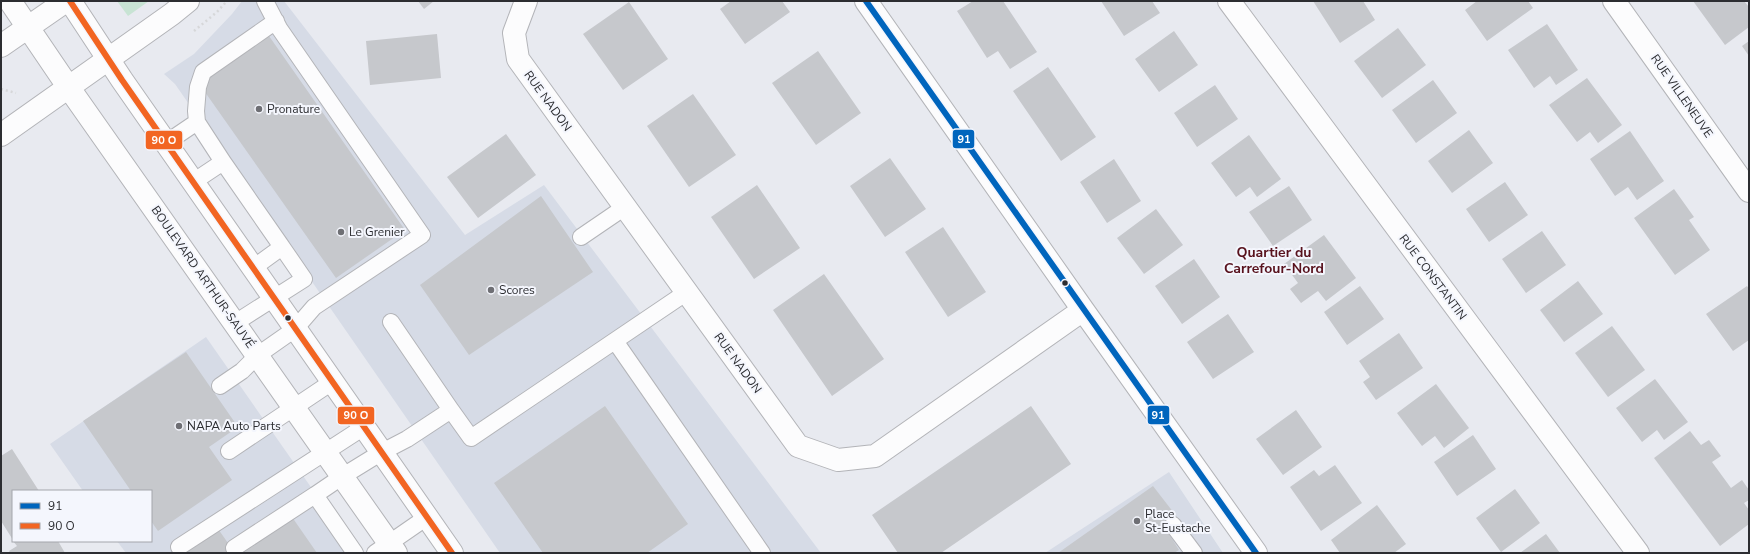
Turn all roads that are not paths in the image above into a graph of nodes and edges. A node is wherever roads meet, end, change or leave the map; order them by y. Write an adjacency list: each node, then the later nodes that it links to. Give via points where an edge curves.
1 (10, 1): 11 (street, BOULEVARD ARTHUR-SAUVÉ)
2 (66, 1): 11 (street)
3 (70, 1): 13 (street)
4 (188, 1): 13 (street)
5 (265, 1): 10 (lane)
6 (526, 1): 21 (street, RUE NADON, via 514,33 518,59)
7 (866, 1): 27 (street)
8 (1229, 1): 53 (street, RUE CONSTANTIN)
9 (1614, 1): 20 (street, RUE VILLENEUVE)
10 (276, 21): 15 (lane, via 203,72 198,87); 30 (lane, via 422,234 314,307)
11 (28, 27): 12 (street); 14 (street, BOULEVARD ARTHUR-SAUVÉ)
12 (1, 46)
13 (108, 59): 14 (street); 17 (street)
14 (69, 88): 16 (street); 29 (street, BOULEVARD ARTHUR-SAUVÉ)
15 (197, 122): 17 (lane); 18 (lane)
16 (1, 135)
17 (166, 143): 19 (street)
18 (223, 162): 19 (lane); 23 (lane)
19 (193, 182): 24 (street)
20 (1749, 191)
21 (625, 207): 22 (lane); 25 (street, RUE NADON)
22 (581, 237)
23 (282, 247): 24 (lane); 26 (lane, via 304,278)
24 (253, 268): 26 (street)
25 (687, 292): 27 (street, RUE NADON, via 798,446 838,460 875,456); 31 (lane)
26 (274, 298): 29 (lane); 30 (street)
27 (1083, 310): 52 (street)
28 (391, 322): 36 (lane)
29 (234, 323): 32 (street, BOULEVARD ARTHUR-SAUVÉ)
30 (295, 329): 32 (lane); 33 (street)
31 (615, 341): 36 (lane, via 471,438); 50 (lane)
32 (258, 355): 34 (lane, via 242,372); 35 (street, BOULEVARD ARTHUR-SAUVÉ)
33 (332, 382): 35 (lane); 37 (street)
34 (220, 386)
35 (294, 407): 38 (lane); 39 (street, BOULEVARD ARTHUR-SAUVÉ)
36 (451, 410): 40 (lane, via 407,440)
37 (364, 427): 39 (lane); 40 (street)
38 (229, 451)
39 (326, 452): 41 (street, BOULEVARD ARTHUR-SAUVÉ); 45 (lane)
40 (382, 452): 41 (lane); 43 (street)
41 (343, 476): 42 (lane); 47 (street, BOULEVARD ARTHUR-SAUVÉ)
42 (315, 495): 46 (lane); 48 (lane)
43 (427, 518): 47 (lane); 49 (street)
44 (1173, 525): 51 (lane)
45 (179, 546)
46 (234, 548)
47 (387, 550)
48 (355, 553)
49 (452, 553)
50 (762, 553)
51 (1194, 553)
52 (1256, 553)
53 (1638, 553)

